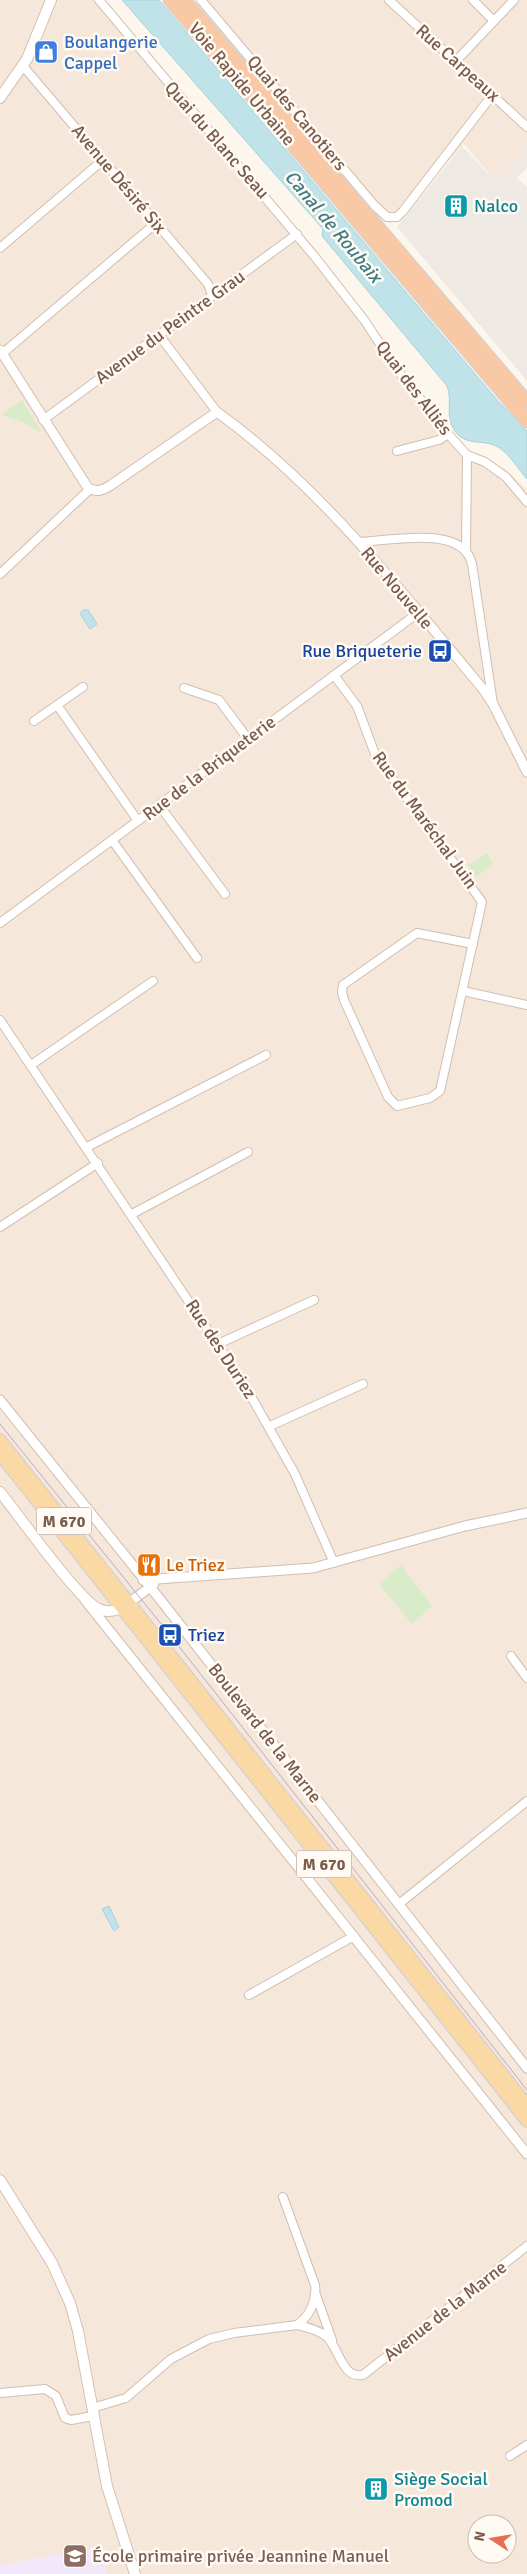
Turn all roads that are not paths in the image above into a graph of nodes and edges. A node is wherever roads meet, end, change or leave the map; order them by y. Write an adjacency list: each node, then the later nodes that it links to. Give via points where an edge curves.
1 (51, 0): 11 (main road)
2 (99, 0): 17 (street, Quai du Blanc Seau)
3 (170, 0): 28 (highway, Voie Rapide Urbaine)
4 (184, 0): 23 (highway, Voie Rapide Urbaine)
5 (201, 0): 12 (street, Quai des Canotiers, via 374,206 387,217 397,217)
6 (388, 0): 10 (street, Rue Carpeaux)
7 (473, 0): 9 (street)
8 (514, 0): 9 (street)
9 (494, 22): 10 (street)
10 (456, 61): 12 (street, Rue Carpeaux)
11 (23, 66): 13 (main road); 15 (street, Avenue Désiré Six)
12 (493, 94): 14 (street, Rue Carpeaux)
13 (0, 98)
14 (527, 127)
15 (103, 160): 16 (street, Avenue Désiré Six); 18 (street)
16 (156, 223): 20 (street, Avenue Désiré Six, via 208,284); 22 (street)
17 (297, 234): 19 (street, Quai du Blanc Seau); 20 (street, Avenue du Peintre Grau)
18 (0, 248)
19 (315, 257): 29 (street, Quai des Alliés)
20 (212, 295): 21 (street, Avenue du Peintre Grau)
21 (159, 335): 26 (street); 27 (street, Avenue du Peintre Grau)
22 (1, 351): 27 (street)
23 (512, 385): 24 (highway); 25 (highway, Voie Rapide Urbaine)
24 (527, 396)
25 (527, 402)
26 (217, 412): 32 (street, via 106,488 100,491); 34 (street, Rue Nouvelle, via 286,469)
27 (44, 420): 32 (street)
28 (527, 420)
29 (448, 434): 30 (street, via 439,440); 31 (street, Quai des Alliés)
30 (397, 451)
31 (467, 455): 33 (street, Quai des Alliés, via 501,473); 35 (street)
32 (90, 489): 36 (street)
33 (527, 502)
34 (359, 542): 35 (street, via 438,538 454,541); 37 (street, Rue Nouvelle)
35 (466, 550): 41 (street, via 472,564)
36 (0, 574)
37 (418, 613): 38 (street, Rue de la Briqueterie); 41 (street, Rue Nouvelle)
38 (334, 675): 44 (street, Rue de la Briqueterie); 51 (street, Rue du Maréchal Juin, via 357,706 375,754 481,898)
39 (82, 687): 42 (street)
40 (184, 688): 44 (street, via 219,700)
41 (493, 704): 45 (street, Rue Nouvelle)
42 (57, 705): 43 (street); 47 (street)
43 (34, 721)
44 (248, 739): 46 (street, Rue de la Briqueterie)
45 (527, 772)
46 (159, 805): 47 (street, Rue de la Briqueterie); 49 (street)
47 (138, 820): 48 (street, Rue de la Briqueterie)
48 (112, 840): 50 (street, Rue de la Briqueterie); 52 (street)
49 (225, 894)
50 (0, 923)
51 (474, 944): 54 (street, Rue du Maréchal Juin); 54 (street, Rue du Maréchal Juin, via 416,933 343,985 342,996 394,1104 404,1106 435,1096 440,1091)
52 (197, 958)
53 (153, 981): 58 (street)
54 (463, 991): 55 (street)
55 (527, 1005)
56 (0, 1020): 58 (street, Rue des Duriez)
57 (266, 1055): 59 (street)
58 (31, 1065): 59 (street, Rue des Duriez)
59 (87, 1147): 61 (street, Rue des Duriez)
60 (248, 1152): 62 (street)
61 (98, 1163): 62 (street, Rue des Duriez); 63 (street)
62 (132, 1214): 65 (street, Rue des Duriez)
63 (0, 1227)
64 (314, 1300): 65 (street)
65 (218, 1344): 68 (street, Rue des Duriez)
66 (363, 1384): 68 (street)
67 (0, 1401): 74 (street, Boulevard de la Marne)
68 (270, 1426): 73 (street, Rue des Duriez)
69 (0, 1440): 76 (main road, Boulevard de la Marne / M 670)
70 (0, 1454): 76 (main road, Boulevard de la Marne / M 670)
71 (0, 1492): 75 (main road)
72 (527, 1513): 73 (street, via 450,1530)
73 (334, 1563): 74 (street, via 313,1568)
74 (146, 1583): 76 (street); 80 (street, Boulevard de la Marne)
75 (83, 1598): 76 (main road, via 104,1611); 81 (street)
76 (125, 1605): 84 (main road, Boulevard de la Marne / M 670); 85 (main road, Boulevard de la Marne / M 670)
77 (511, 1656): 78 (street)
78 (527, 1678)
79 (527, 1801): 80 (street)
80 (399, 1904): 83 (street, Boulevard de la Marne)
81 (354, 1936): 82 (street); 86 (street)
82 (248, 1995)
83 (527, 2068)
84 (527, 2105)
85 (527, 2121)
86 (527, 2154)
87 (0, 2180): 94 (main road, via 64,2288 78,2331)
88 (283, 2197): 90 (street, via 314,2279)
89 (527, 2246): 92 (street, Avenue de la Marne, via 363,2375 346,2369)
90 (316, 2295): 91 (street, via 309,2313); 92 (street)
91 (297, 2324): 92 (street, via 321,2333); 94 (street, via 209,2339 171,2359 126,2398)
92 (335, 2346)
93 (0, 2393): 94 (street, via 45,2389 56,2396 65,2418 71,2420)
94 (92, 2412): 97 (main road, via 109,2495)
95 (527, 2445): 96 (street)
96 (510, 2456)
97 (135, 2574)

